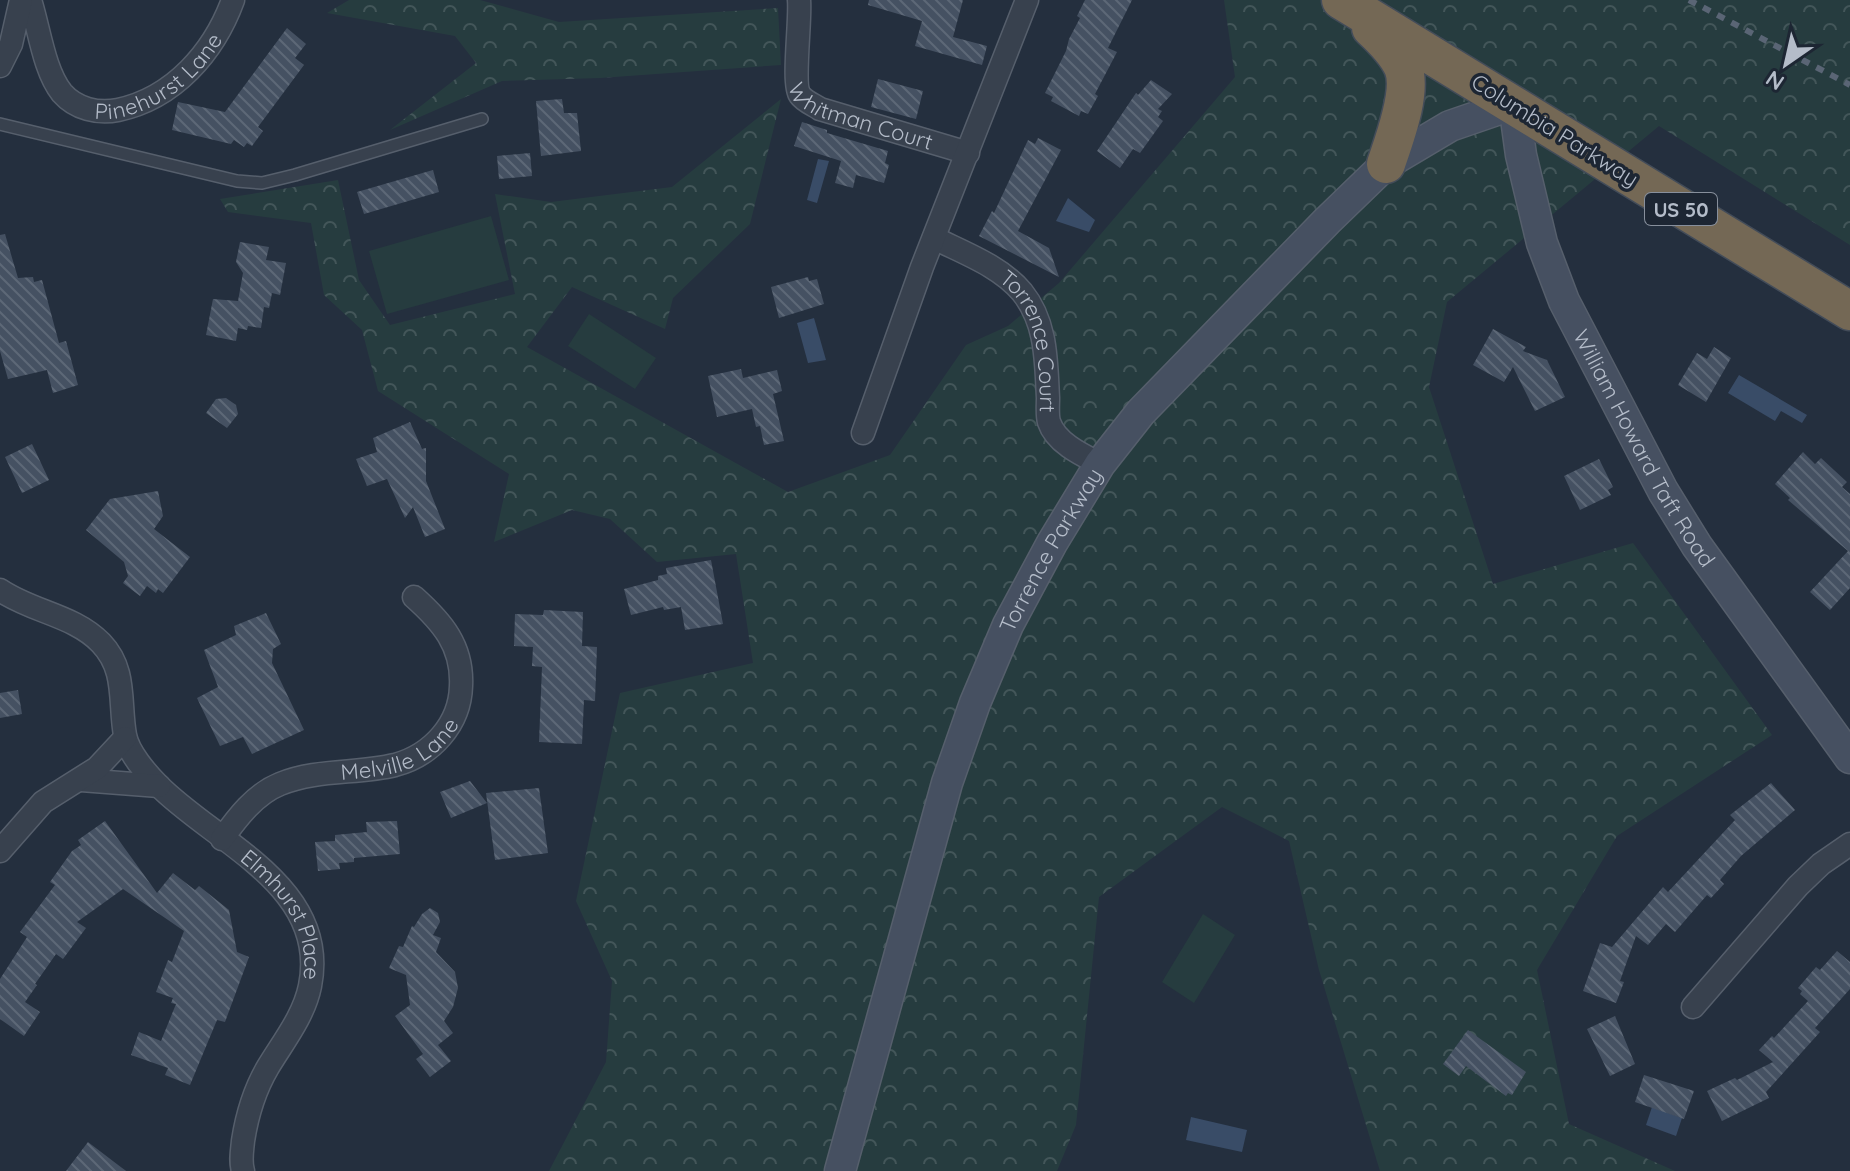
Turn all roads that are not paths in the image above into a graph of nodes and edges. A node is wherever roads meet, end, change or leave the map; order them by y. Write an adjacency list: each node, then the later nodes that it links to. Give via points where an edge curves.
1 (21, 0): 7 (street)
2 (30, 0): 3 (street, Pinehurst Lane, via 50,75 62,93 88,110 110,112 160,95 182,77 209,48)
3 (233, 0)
4 (799, 0): 11 (street, Whitman Court, via 800,97 820,109)
5 (1027, 0): 11 (street)
6 (1340, 0): 8 (highway, Columbia Parkway / US 50); 12 (highway, via 1386,42 1404,69 1405,94)
7 (0, 66)
8 (1514, 104): 12 (street, Torrence Parkway, via 1450,126); 14 (highway, Columbia Parkway / US 50); 20 (street, William Howard Taft Road, via 1542,243 1564,301 1697,546)
9 (482, 119): 10 (lane, via 262,183)
10 (0, 124)
11 (968, 153): 13 (street)
12 (1386, 164): 16 (street, Torrence Parkway, via 1141,412)
13 (934, 238): 15 (street); 16 (street, Torrence Court, via 972,255 1022,292 1042,329 1049,423 1076,452)
14 (1850, 311)
15 (863, 433)
16 (1100, 464): 28 (street, Torrence Parkway, via 1008,625 975,703 947,783)
17 (0, 590): 19 (street, via 74,623 105,647 121,683)
18 (414, 597): 23 (street, Melville Lane, via 448,632 462,670 455,716 445,734 400,764 279,785 238,817)
19 (125, 738): 21 (street); 22 (street, Elmhurst Place)
20 (1850, 758)
21 (81, 780): 22 (street); 25 (street, via 43,802)
22 (159, 786): 23 (street, Elmhurst Place)
23 (222, 839): 27 (street, Elmhurst Place, via 271,876 293,901 312,965 305,1001 253,1098 240,1162)
24 (1850, 844): 26 (street, via 1798,886)
25 (0, 851)
26 (1693, 1007)
27 (243, 1171)
28 (840, 1171)

